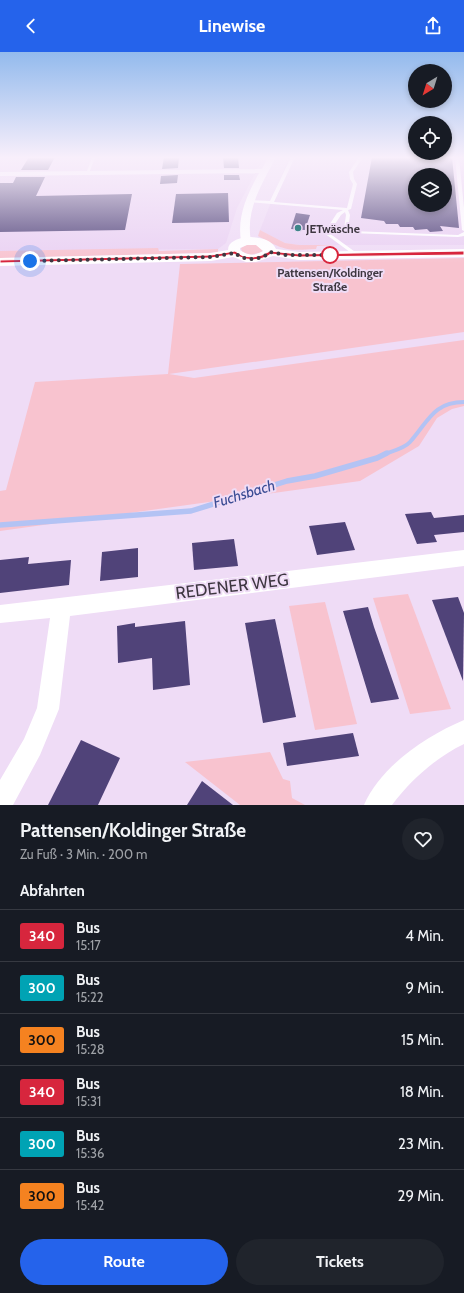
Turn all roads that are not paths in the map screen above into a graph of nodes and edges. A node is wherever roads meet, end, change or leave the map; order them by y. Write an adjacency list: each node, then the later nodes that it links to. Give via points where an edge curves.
1 (254, 192): 5 (street)
2 (277, 192): 6 (lane)
3 (354, 192): 7 (lane, via 351,207)
4 (460, 192): 8 (lane)
5 (250, 201): 6 (lane); 10 (street, via 244,224)
6 (272, 202): 7 (lane)
7 (346, 210): 9 (lane, via 346,229 350,232 458,236); 14 (lane, via 339,214 326,233)
8 (464, 230)
9 (464, 233)
10 (246, 241): 11 (street, via 265,243); 12 (street, via 235,246)
11 (270, 252): 12 (street, via 264,257 253,259); 14 (street, via 299,256)
12 (235, 253): 15 (street, via 211,257)
13 (464, 253): 14 (street)
14 (356, 254)
15 (0, 262)
16 (464, 558): 17 (street, REDENER WEG)
17 (61, 608): 18 (street, REDENER WEG); 20 (street, via 48,709 32,747)
18 (0, 614)
19 (464, 732): 21 (street, via 421,756 389,788)
20 (0, 804)
21 (377, 805)

